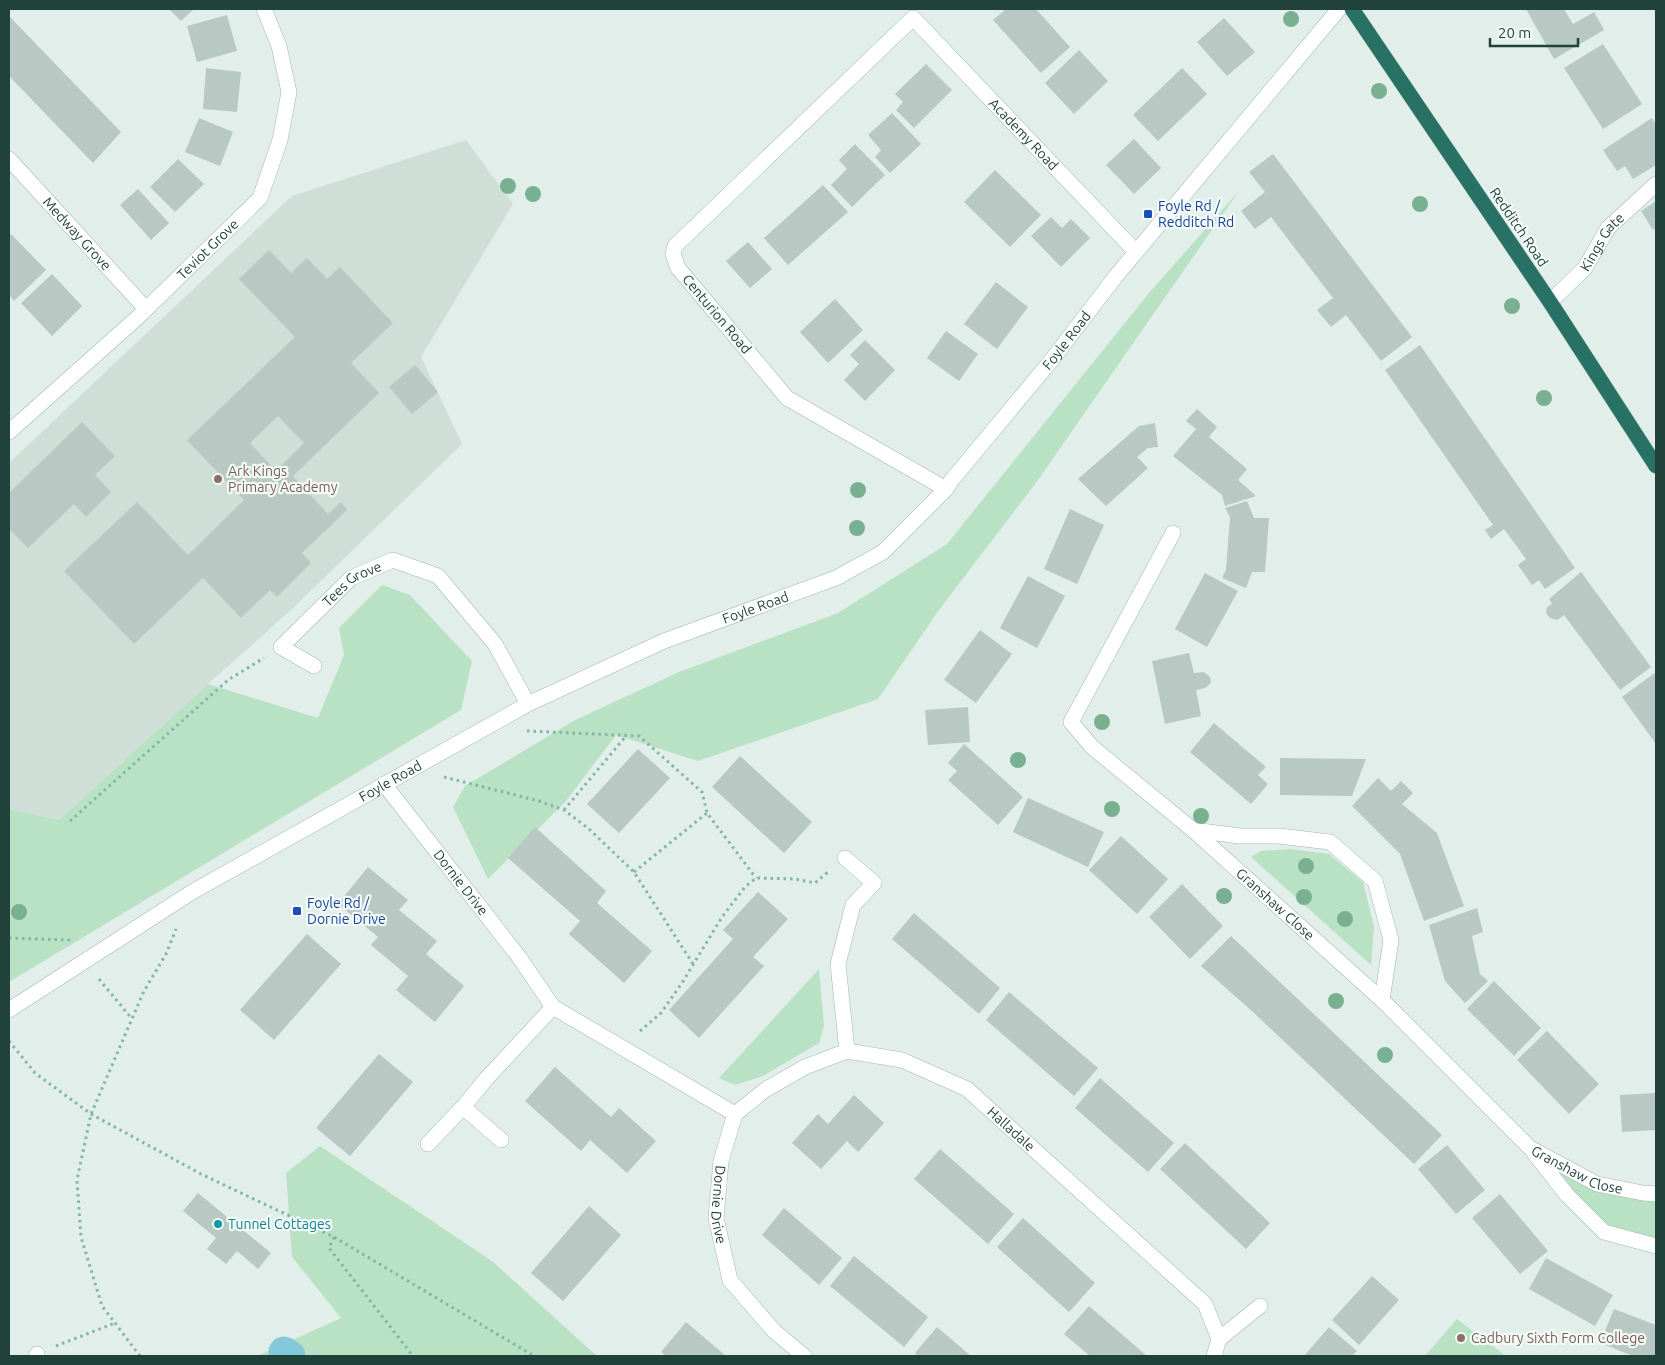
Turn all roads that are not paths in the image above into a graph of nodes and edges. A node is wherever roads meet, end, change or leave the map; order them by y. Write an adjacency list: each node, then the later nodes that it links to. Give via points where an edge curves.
1 (264, 9): 9 (street, Teviot Grove, via 279,46 290,92 280,140 260,198)
2 (1339, 9): 7 (street, Foyle Road)
3 (1352, 9): 8 (highway, Redditch Road)
4 (912, 18): 7 (street, Academy Road); 12 (street, Centurion Road, via 674,246 673,254 678,268 787,398)
5 (9, 159): 9 (street, Medway Grove)
6 (1656, 184): 8 (street, Kings Gate, via 1608,228 1585,268)
7 (1136, 252): 12 (street, Foyle Road)
8 (1550, 302): 11 (highway, Redditch Road)
9 (146, 309): 10 (street, Teviot Grove)
10 (9, 432)
11 (1656, 466)
12 (946, 489): 15 (street, Foyle Road, via 884,552 836,578 664,640)
13 (1173, 532): 17 (street, Granshaw Close, via 1071,722 1092,747)
14 (314, 666): 15 (street, Tees Grove, via 281,647 351,578 393,560 438,576 496,644)
15 (528, 704): 16 (street, Foyle Road)
16 (384, 784): 20 (street, Dornie Drive); 21 (street, Foyle Road, via 192,892)
17 (1193, 830): 19 (street, Granshaw Close); 19 (street, via 1330,842 1376,881 1391,940)
18 (845, 858): 22 (street, via 874,883 853,905 838,964)
19 (1382, 1000): 27 (street, Granshaw Close)
20 (553, 1007): 23 (street); 24 (street, Dornie Drive)
21 (9, 1010)
22 (847, 1051): 24 (street, via 805,1067 765,1090); 31 (street, Halladale, via 902,1060 967,1089 1205,1304)
23 (463, 1108): 25 (street); 26 (street)
24 (735, 1114): 32 (street, Dornie Drive, via 721,1161 716,1218 730,1280 774,1331)
25 (501, 1140)
26 (428, 1144)
27 (1530, 1148): 28 (street, Granshaw Close, via 1597,1184); 29 (street, via 1567,1195 1604,1232)
28 (1656, 1194)
29 (1656, 1246)
30 (1260, 1306): 31 (street)
31 (1218, 1339): 33 (street)
32 (804, 1356)
33 (1214, 1356)

